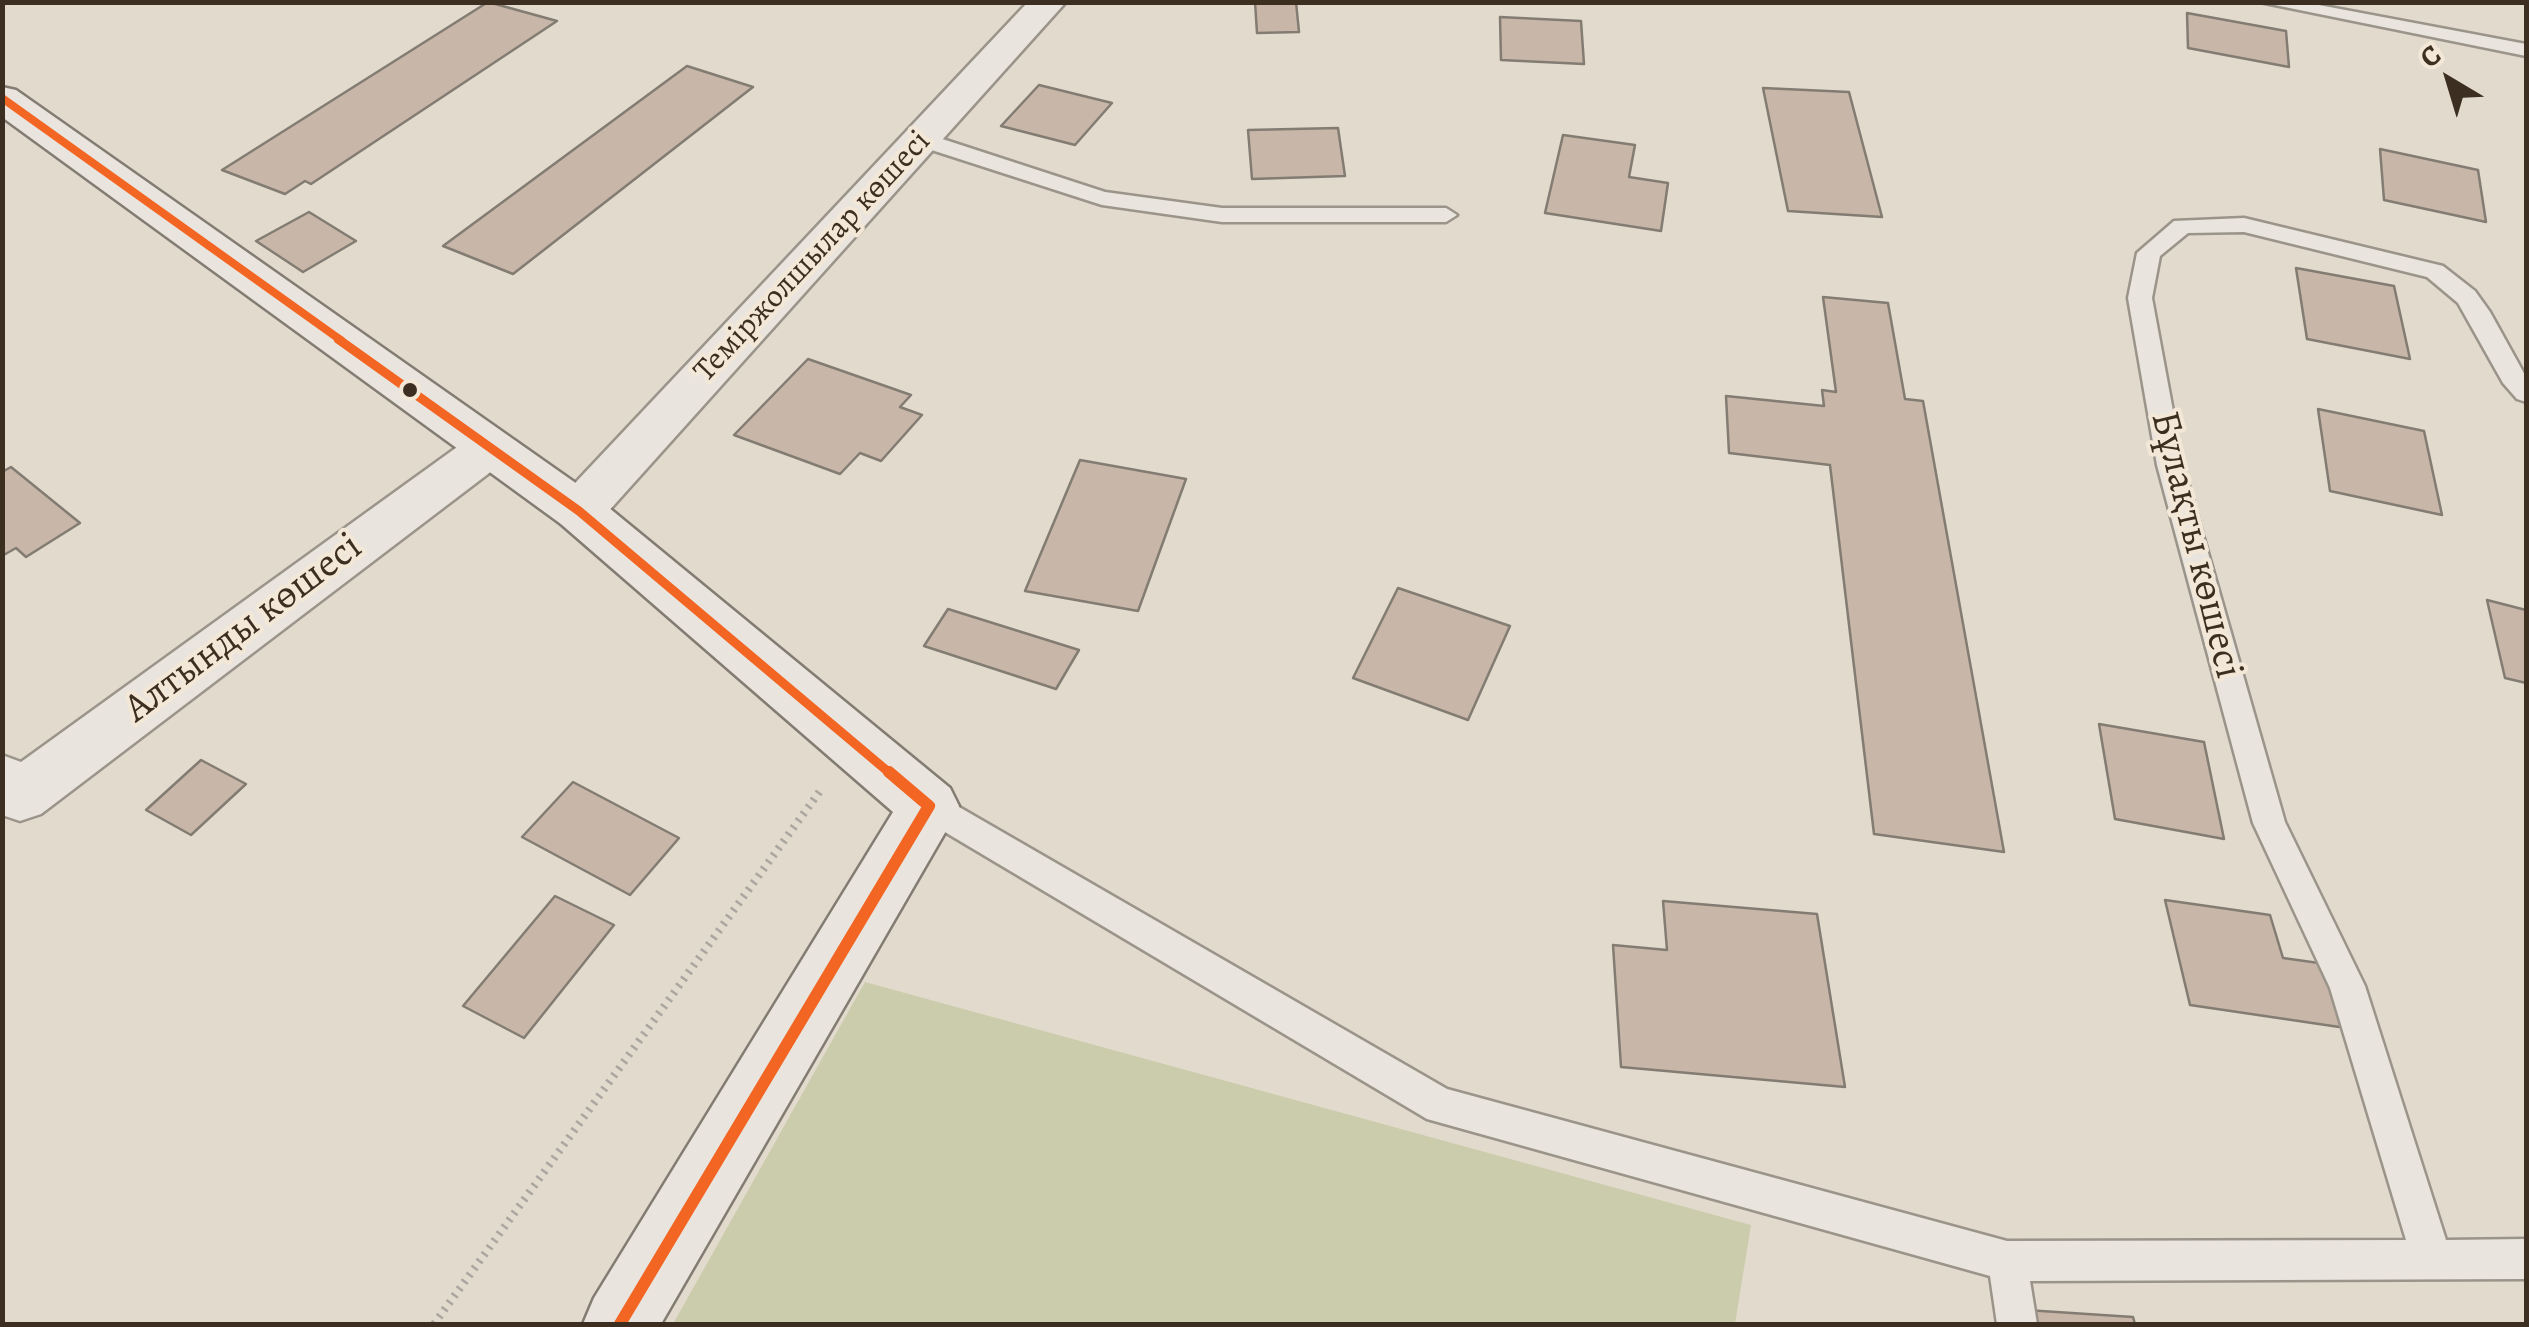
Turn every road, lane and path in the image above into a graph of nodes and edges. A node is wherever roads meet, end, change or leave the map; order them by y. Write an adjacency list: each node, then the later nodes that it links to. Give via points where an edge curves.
1 (1048, 2): 5 (street, Теміржолшылар көшесі)
2 (2269, 2): 3 (lane)
3 (2526, 50)
4 (2, 98): 8 (street)
5 (922, 140): 6 (lane, via 1102,198 1205,213); 9 (street, Теміржолшылар көшесі)
6 (1446, 216)
7 (2526, 393): 15 (lane, Бұлақты көшесі, via 2504,371 2470,298 2434,272 2244,225 2182,226 2148,254 2140,298 2170,466 2269,823 2347,986)
8 (488, 449): 9 (street); 11 (street, Алтынды көшесі, via 20,796)
9 (579, 512): 10 (street)
10 (855, 744): 12 (street); 16 (path)
11 (2, 780)
12 (929, 806): 14 (lane, via 1440,1106); 17 (street)
13 (2526, 1258): 15 (lane)
14 (2006, 1261): 15 (lane); 18 (lane)
15 (2433, 1262)
16 (434, 1324)
17 (620, 1324)
18 (2017, 1324)

